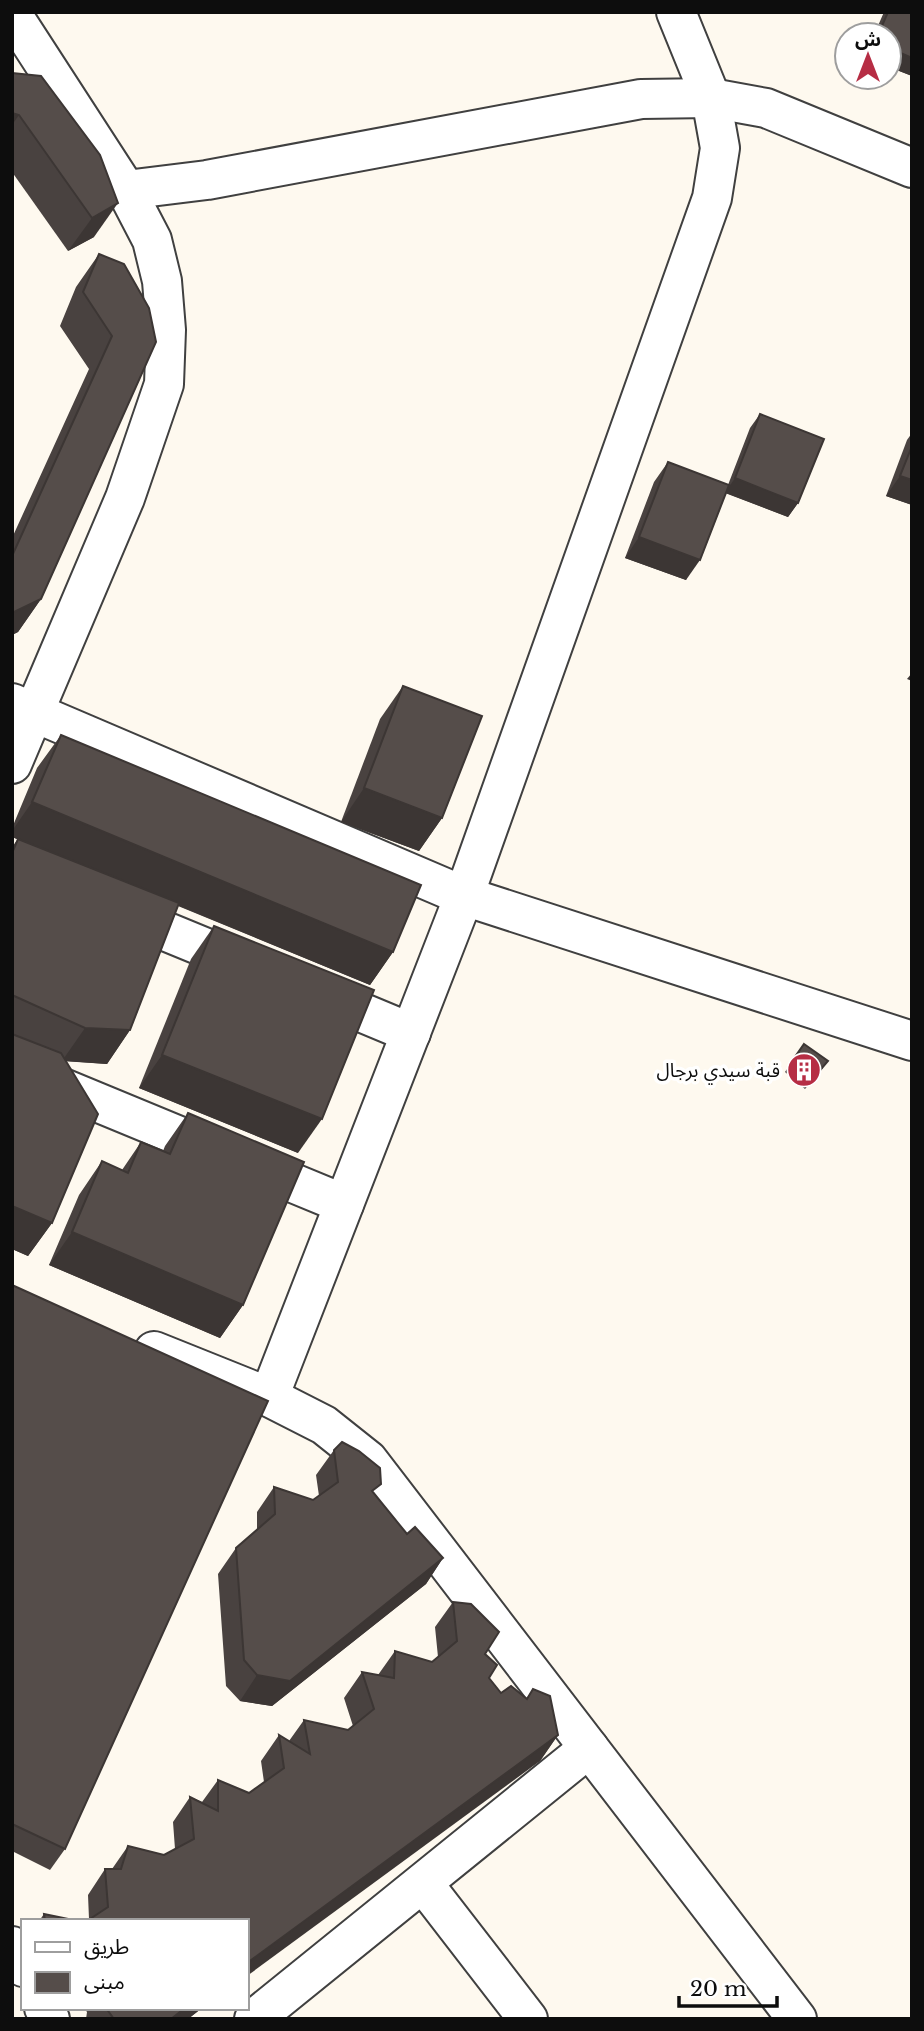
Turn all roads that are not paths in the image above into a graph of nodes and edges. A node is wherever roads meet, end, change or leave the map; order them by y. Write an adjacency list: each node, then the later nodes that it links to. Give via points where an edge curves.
1 (676, 12): 3 (street)
2 (16, 30): 5 (street)
3 (711, 98): 4 (street, via 766,108); 5 (street, via 640,99 207,180); 8 (street, via 720,148 712,198)
4 (912, 168)
5 (126, 190): 6 (street, via 152,240 162,281 164,384 125,498)
6 (23, 707): 7 (street); 8 (street)
7 (12, 764)
8 (464, 896): 10 (street); 11 (street)
9 (89, 900): 10 (street)
10 (411, 1033): 13 (street)
11 (912, 1041)
12 (12, 1067): 13 (street)
13 (344, 1204): 15 (street)
14 (128, 1341): 15 (street)
15 (268, 1397): 16 (street, via 324,1424 368,1460)
16 (589, 1748): 17 (street); 22 (street)
17 (423, 1882): 20 (street); 21 (street)
18 (12, 1946): 19 (street)
19 (21, 1964)
20 (269, 2014)
21 (528, 2019)
22 (797, 2019)

